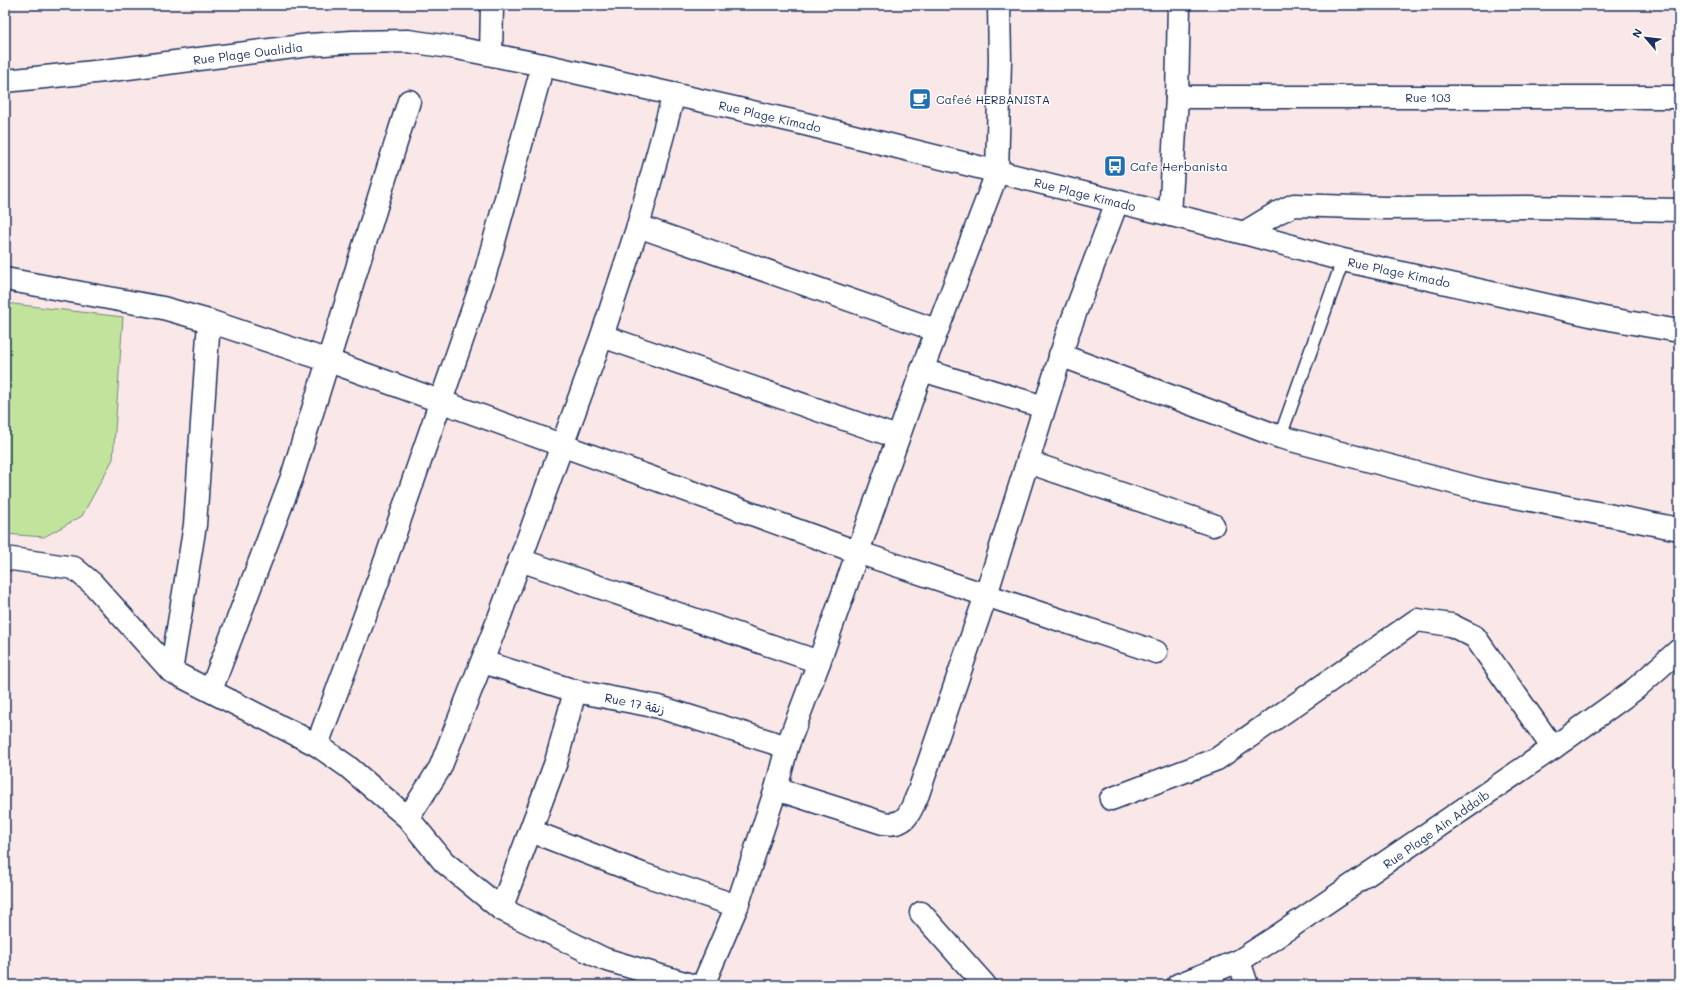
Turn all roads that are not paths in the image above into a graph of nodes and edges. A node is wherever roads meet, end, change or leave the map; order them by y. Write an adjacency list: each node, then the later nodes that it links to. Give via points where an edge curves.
1 (492, 5): 4 (street)
2 (999, 5): 11 (street)
3 (1179, 5): 8 (street)
4 (491, 54): 5 (street, Rue Plage Kimado); 6 (street, Rue Plage Oualidia, via 408,41 352,42)
5 (543, 65): 7 (street, Rue Plage Kimado); 26 (street, via 485,274)
6 (5, 81)
7 (674, 94): 11 (street, Rue Plage Kimado); 15 (street)
8 (1177, 97): 9 (street, Rue 103); 14 (street)
9 (1679, 97)
10 (409, 101): 24 (street)
11 (998, 173): 12 (street, Rue Plage Kimado); 20 (street)
12 (1117, 202): 14 (street, Rue Plage Kimado); 23 (street)
13 (1679, 210): 16 (street, via 1294,205 1270,216)
14 (1170, 215): 16 (street, Rue Plage Kimado)
15 (638, 226): 20 (street); 22 (street)
16 (1244, 233): 17 (street, Rue Plage Kimado)
17 (1343, 260): 21 (street, Rue Plage Kimado, via 1604,318); 29 (lane)
18 (5, 279): 19 (street, via 163,308)
19 (209, 321): 24 (street); 42 (street, via 195,525)
20 (936, 330): 25 (street)
21 (1679, 331)
22 (602, 336): 28 (street); 30 (street)
23 (1060, 355): 27 (street); 29 (street)
24 (329, 361): 26 (street); 43 (street, via 292,477)
25 (922, 370): 27 (street); 28 (street)
26 (440, 403): 30 (street); 45 (street)
27 (1044, 407): 31 (street)
28 (897, 437): 34 (street)
29 (1280, 437): 33 (street, via 1485,491)
30 (563, 446): 34 (street); 36 (street)
31 (1028, 462): 32 (street); 37 (street)
32 (1213, 525)
33 (1679, 529)
34 (857, 552): 37 (street); 41 (street)
35 (5, 558): 42 (street, via 74,568 93,584)
36 (520, 560): 40 (street); 41 (street)
37 (986, 595): 39 (street); 48 (street, via 918,794 908,816 895,824 883,823)
38 (1679, 650): 47 (street, Rue Plage Ain Addaib, via 1635,689)
39 (1156, 652)
40 (483, 662): 44 (street, Rue 17 زنقة); 50 (street, via 440,768)
41 (820, 662): 46 (street)
42 (171, 671): 43 (street)
43 (211, 690): 45 (street)
44 (575, 691): 46 (street, Rue 17 زنقة, via 659,707); 51 (street, via 556,762)
45 (317, 745): 50 (street, via 347,766)
46 (787, 747): 48 (street)
47 (1553, 748): 49 (street, via 1475,637 1451,626 1417,620 1217,759); 55 (street, Rue Plage Ain Addaib)
48 (776, 789): 52 (street)
49 (1111, 799)
50 (408, 818): 53 (street, via 444,862)
51 (531, 830): 52 (street, via 642,874); 53 (street)
52 (737, 906): 57 (street)
53 (501, 909): 56 (street, via 604,959)
54 (921, 913): 58 (street)
55 (1239, 961): 59 (street, Rue Plage Ain Addaib); 60 (street)
56 (691, 985)
57 (703, 985)
58 (985, 985)
59 (1178, 985)
60 (1247, 985)

